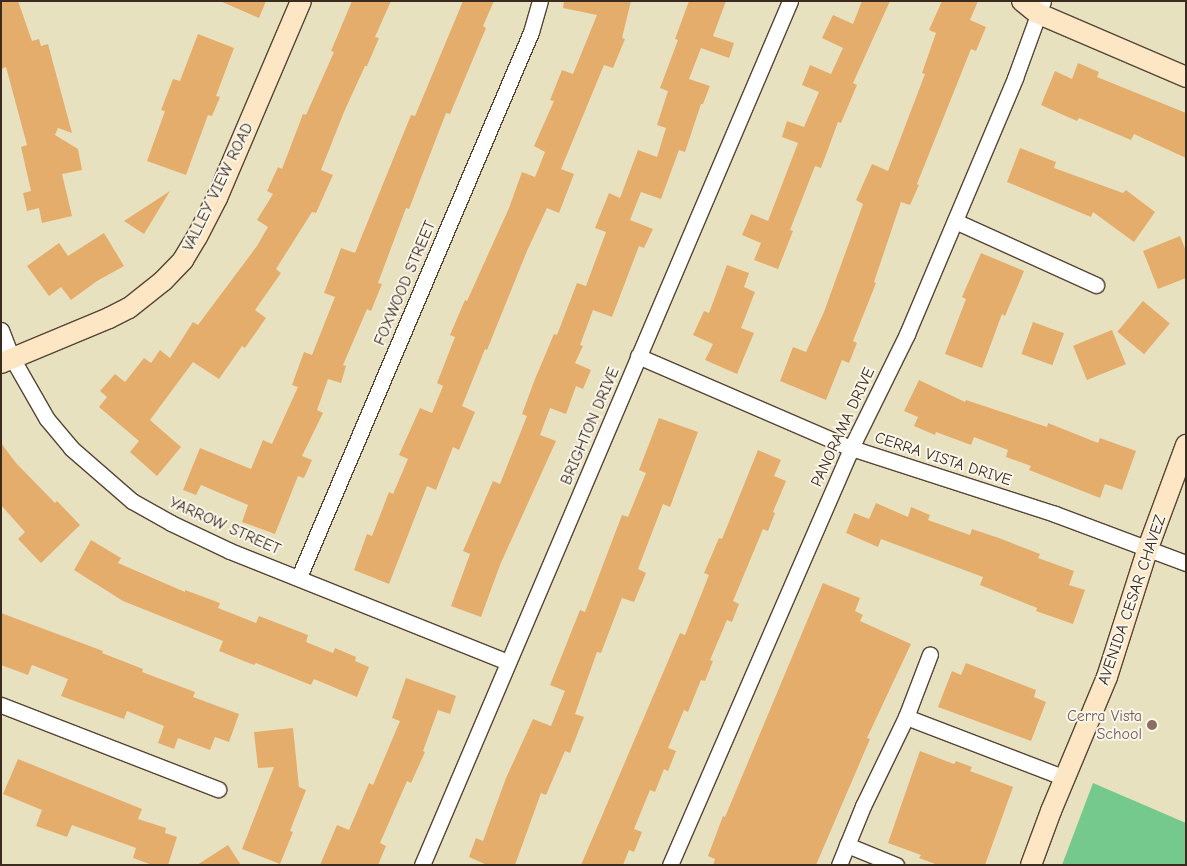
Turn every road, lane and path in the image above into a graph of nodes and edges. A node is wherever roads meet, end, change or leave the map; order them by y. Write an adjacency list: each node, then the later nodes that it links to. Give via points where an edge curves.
1 (301, 1): 10 (street, VALLEY VIEW ROAD, via 217,198 183,260 129,308)
2 (540, 1): 15 (street, FOXWOOD STREET, via 531,32)
3 (790, 1): 9 (street, BRIGHTON DRIVE)
4 (1034, 5): 5 (street); 6 (street, PANORAMA DRIVE, via 1015,78)
5 (1186, 77)
6 (955, 221): 7 (street); 12 (street, PANORAMA DRIVE, via 907,334)
7 (1096, 284)
8 (1, 330): 10 (street, YARROW STREET)
9 (638, 356): 12 (street, CERRA VISTA DRIVE); 17 (street, BRIGHTON DRIVE)
10 (7, 361): 15 (street, YARROW STREET, via 72,448 132,501 230,551)
11 (1186, 445): 13 (street, AVENIDA CESAR CHAVEZ)
12 (851, 448): 13 (street, CERRA VISTA DRIVE, via 1055,514); 24 (street, PANORAMA DRIVE)
13 (1148, 548): 14 (street, CERRA VISTA DRIVE); 20 (street, AVENIDA CESAR CHAVEZ, via 1107,677)
14 (1186, 563)
15 (299, 577): 17 (street, YARROW STREET)
16 (930, 654): 19 (street)
17 (508, 662): 23 (street, BRIGHTON DRIVE)
18 (1, 705): 21 (street)
19 (906, 717): 20 (street); 22 (street)
20 (1065, 778): 27 (street, AVENIDA CESAR CHAVEZ)
21 (218, 789)
22 (847, 845): 25 (street); 26 (street)
23 (422, 865)
24 (670, 865)
25 (839, 865)
26 (896, 865)
27 (1031, 865)

